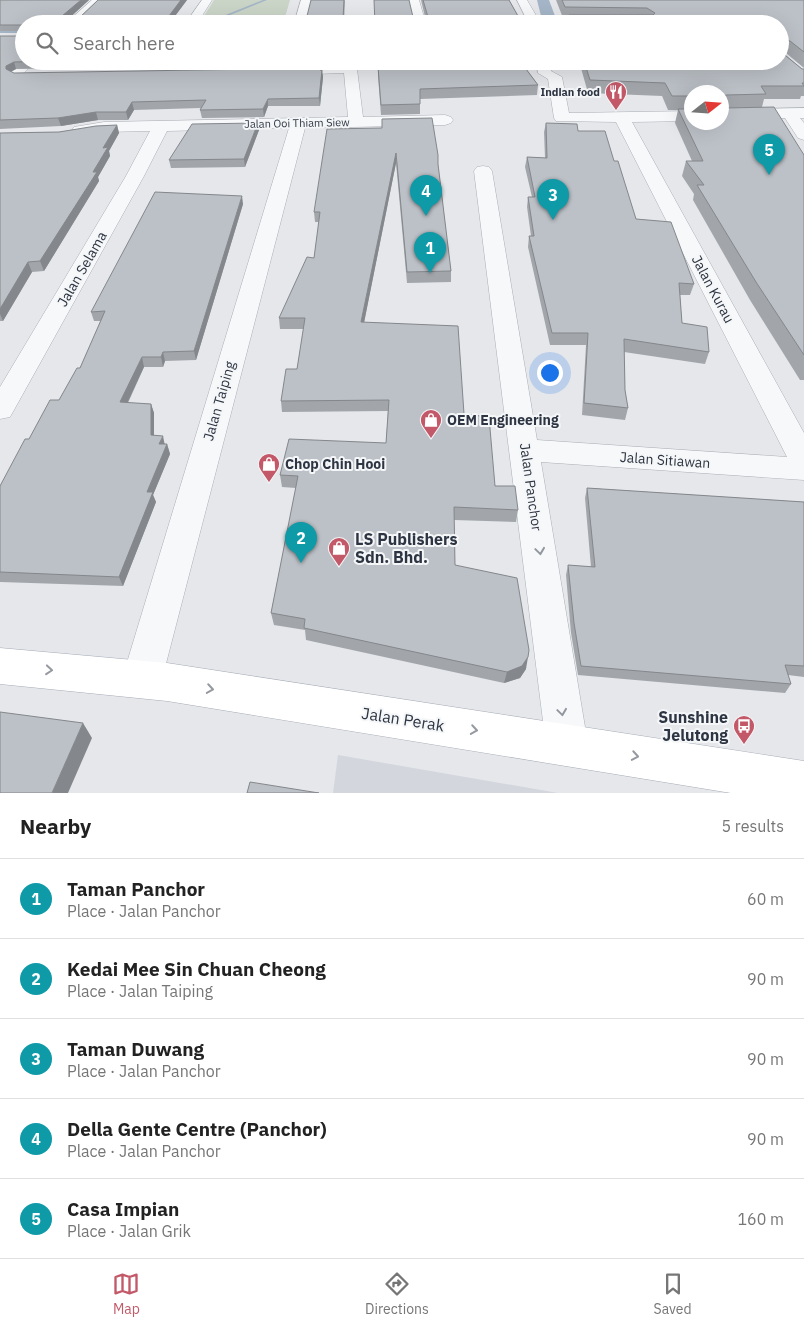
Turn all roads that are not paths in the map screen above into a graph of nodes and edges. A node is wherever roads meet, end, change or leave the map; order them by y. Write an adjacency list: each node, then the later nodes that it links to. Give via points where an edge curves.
1 (98, 0): 6 (street)
2 (207, 0): 7 (street)
3 (306, 0): 8 (street)
4 (414, 0): 9 (street)
5 (522, 0): 10 (street)
6 (81, 15)
7 (197, 15)
8 (302, 15)
9 (418, 15)
10 (530, 15)
11 (21, 70): 16 (street)
12 (284, 70): 15 (street)
13 (350, 70): 24 (street)
14 (544, 70): 22 (street, via 555,77 562,118)
15 (271, 71)
16 (16, 75): 17 (street); 18 (street)
17 (35, 75)
18 (0, 89)
19 (797, 113): 21 (street); 28 (street)
20 (684, 116): 22 (street)
21 (729, 116)
22 (622, 118): 32 (street, Jalan Kurau)
23 (445, 120): 24 (street, Jalan Ooi Thiam Siew)
24 (356, 122): 25 (street, Jalan Ooi Thiam Siew)
25 (298, 123): 26 (street, Jalan Ooi Thiam Siew); 35 (street, Jalan Taiping)
26 (161, 126): 27 (street, Jalan Ooi Thiam Siew, via 98,127); 30 (street, Jalan Selama)
27 (61, 133)
28 (804, 135)
29 (483, 171): 31 (street, Jalan Panchor)
30 (0, 410)
31 (525, 450): 33 (street, Jalan Sitiawan); 36 (street, Jalan Panchor, one-way to 36)
32 (804, 460)
33 (804, 469)
34 (0, 666): 35 (main road, Jalan Perak, one-way to 35)
35 (142, 679): 36 (main road, Jalan Perak, one-way to 36)
36 (567, 745): 37 (main road, Jalan Perak, one-way to 37)
37 (804, 783)

